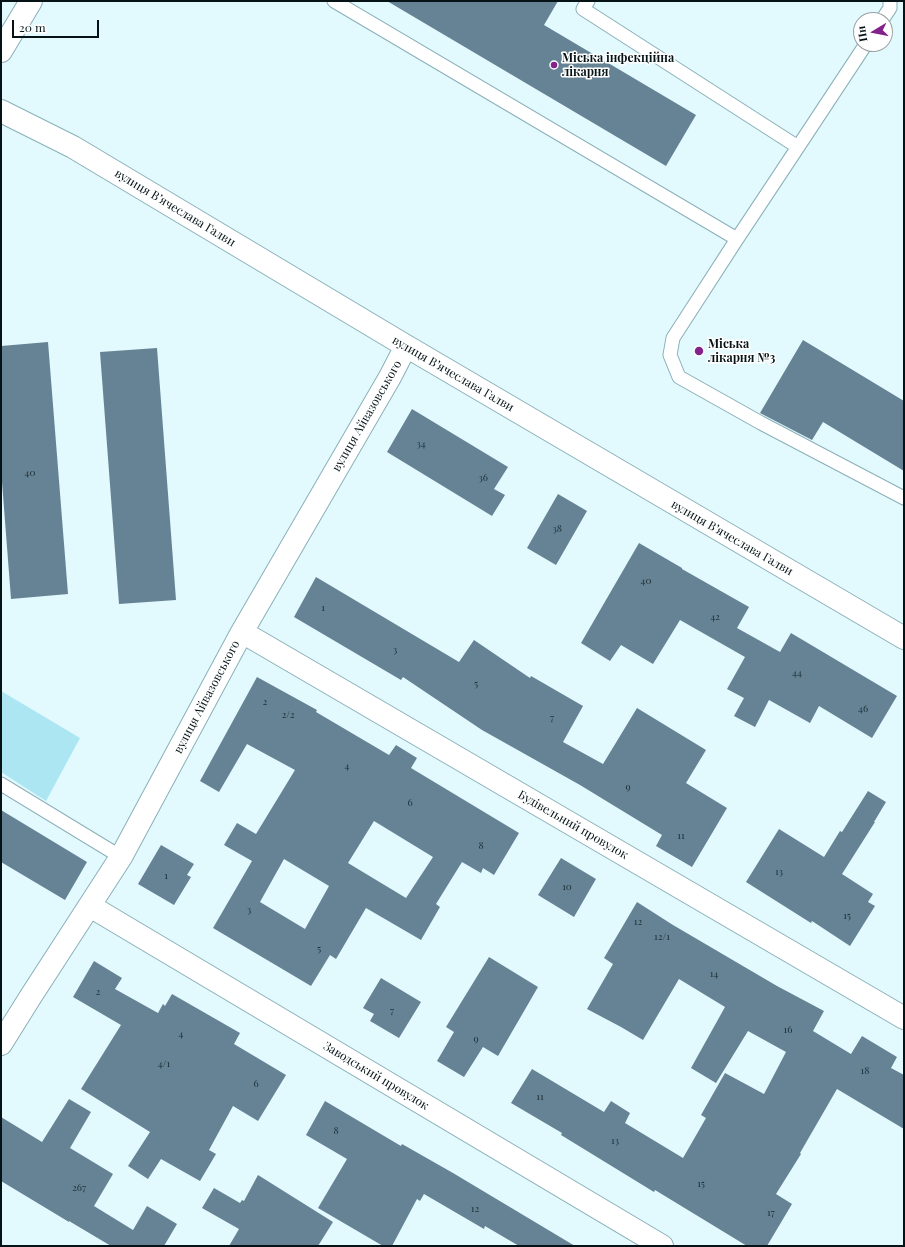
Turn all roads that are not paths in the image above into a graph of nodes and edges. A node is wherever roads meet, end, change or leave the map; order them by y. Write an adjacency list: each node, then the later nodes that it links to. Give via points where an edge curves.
1 (32, 1): 6 (street)
2 (334, 1): 10 (lane)
3 (588, 1): 9 (lane, via 583,9)
4 (890, 1): 5 (lane)
5 (887, 12)
6 (1, 51)
7 (861, 52): 9 (lane)
8 (1, 111): 11 (street, вулиця Вʼячеслава Галви, via 73,147)
9 (798, 147): 10 (lane)
10 (736, 239): 12 (lane, via 673,338 670,355 678,377)
11 (406, 346): 13 (street, вулиця Айвазовського); 14 (street, вулиця Вʼячеслава Галви)
12 (904, 498)
13 (242, 632): 16 (street, вулиця Айвазовського); 18 (street, Будівельний провулок)
14 (904, 638)
15 (1, 784): 16 (lane)
16 (121, 857): 17 (street, вулиця Айвазовського)
17 (90, 906): 19 (street, вулиця Айвазовського); 20 (street, Заводський провулок)
18 (904, 1018)
19 (1, 1044)
20 (662, 1246)

